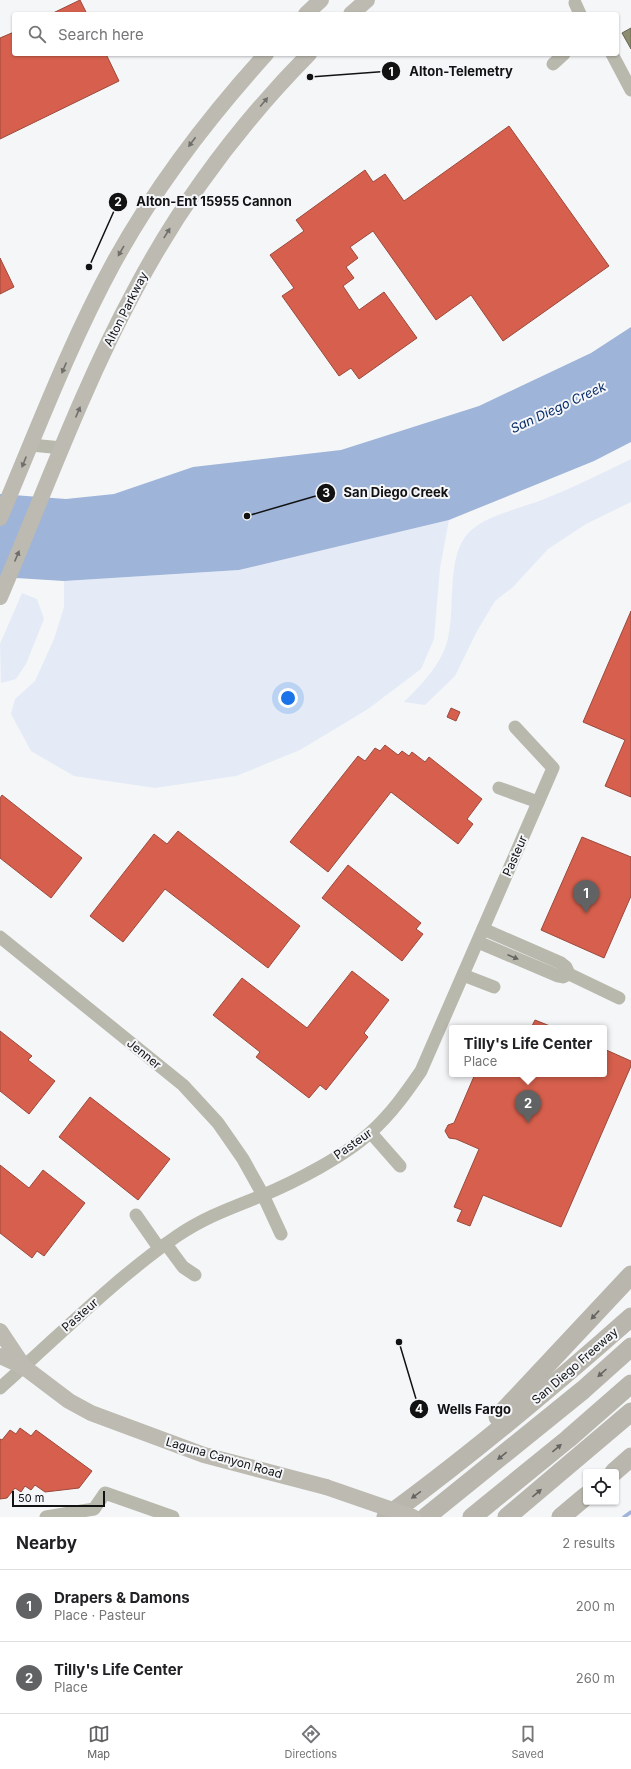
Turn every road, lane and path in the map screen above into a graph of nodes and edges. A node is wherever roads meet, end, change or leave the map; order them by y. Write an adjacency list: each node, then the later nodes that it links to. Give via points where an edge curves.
1 (321, 0): 3 (main road)
2 (367, 0): 4 (main road)
3 (308, 12)
4 (353, 12)
5 (264, 56): 11 (main road, one-way to 11, via 192,143 129,237 88,313)
6 (307, 56): 12 (main road, Alton Parkway, one-way to 6, via 128,302 166,234 239,132)
7 (562, 56): 9 (street)
8 (613, 56): 10 (street)
9 (553, 64)
10 (631, 90)
11 (31, 445): 12 (street); 13 (main road, one-way to 13)
12 (62, 448): 14 (main road, Alton Parkway, one-way to 12)
13 (0, 518)
14 (1, 594)
15 (515, 727): 17 (street, Pasteur, via 553,768)
16 (499, 788): 17 (street)
17 (538, 802): 18 (street, Pasteur)
18 (483, 929): 20 (street, Pasteur); 22 (street, via 561,963)
19 (0, 938): 27 (street, Jenner, via 183,1085 218,1123 243,1159)
20 (478, 942): 21 (street, Pasteur); 22 (street, one-way to 22, via 558,976)
21 (463, 974): 23 (street); 25 (street, Pasteur, via 421,1071 401,1101)
22 (569, 974): 24 (street)
23 (494, 988)
24 (619, 998)
25 (371, 1133): 26 (street); 27 (street, Pasteur, via 345,1152)
26 (400, 1166)
27 (263, 1195): 29 (street, Jenner); 30 (street, Pasteur, via 216,1213)
28 (136, 1215): 30 (street)
29 (281, 1234)
30 (163, 1246): 31 (street, via 183,1267); 37 (street, Pasteur)
31 (195, 1275)
32 (631, 1275): 43 (highway, one-way to 43)
33 (631, 1317): 43 (highway, San Diego Freeway, via 556,1383)
34 (0, 1331): 37 (main road, Laguna Canyon Road)
35 (631, 1347): 50 (highway, one-way to 50, via 583,1390)
36 (0, 1356): 37 (main road, Laguna Canyon Road)
37 (24, 1367): 39 (street, Pasteur); 49 (main road, Laguna Canyon Road, bridge, via 70,1401 97,1416 204,1455 326,1486)
38 (631, 1384): 51 (highway, one-way to 38)
39 (0, 1388)
40 (631, 1412): 52 (highway, one-way to 40)
41 (631, 1457): 42 (highway)
42 (617, 1469)
43 (446, 1472): 48 (highway, San Diego Freeway, one-way to 48)
44 (583, 1499): 53 (highway)
45 (74, 1515): 46 (street); 47 (street, via 94,1509 105,1493)
46 (46, 1517)
47 (173, 1517)
48 (386, 1517)
49 (413, 1517)
50 (426, 1517)
51 (472, 1517)
52 (507, 1517)
53 (561, 1517)

